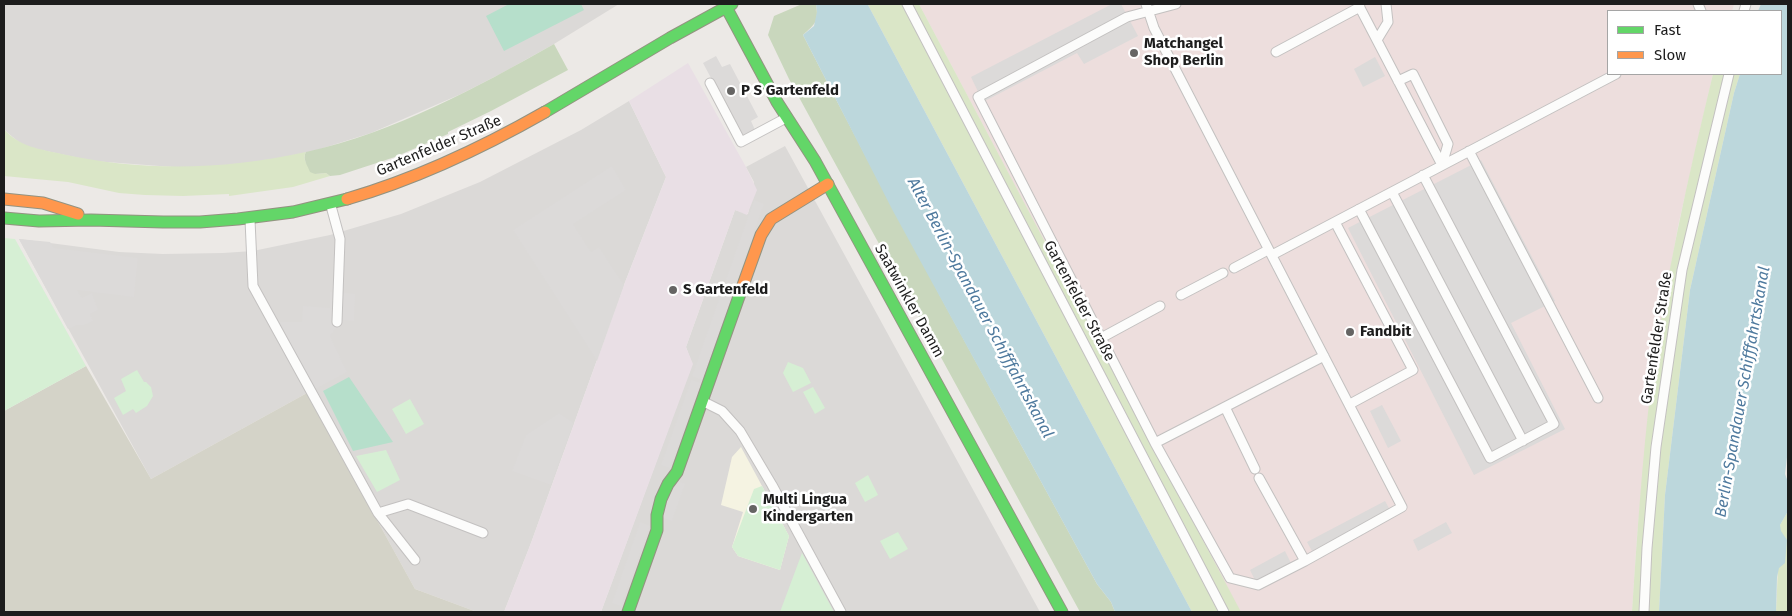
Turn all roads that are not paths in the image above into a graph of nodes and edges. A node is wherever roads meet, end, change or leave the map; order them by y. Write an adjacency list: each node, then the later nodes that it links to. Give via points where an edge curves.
1 (907, 4): 49 (lane, Gartenfelder Straße)
2 (1176, 4): 6 (lane)
3 (1386, 4): 7 (lane, via 1388,22)
4 (1359, 5): 7 (lane); 8 (lane)
5 (729, 6): 13 (main road, Saatwinkler Damm); 20 (main road, Gartenfelder Straße, via 522,126 427,170)
6 (1148, 6): 26 (lane, via 1154,28); 32 (lane, via 978,97)
7 (1377, 40): 11 (lane)
8 (1276, 52)
9 (1614, 75): 14 (lane)
10 (1729, 75): 50 (lane, Gartenfelder Straße, via 1682,270 1656,447 1646,548)
11 (1398, 81): 15 (lane); 15 (lane, via 1413,74 1448,144)
12 (710, 83): 13 (lane, via 741,142)
13 (787, 118): 17 (main road, Saatwinkler Damm)
14 (1469, 151): 15 (lane); 34 (lane)
15 (1442, 165): 16 (lane)
16 (1423, 175): 18 (lane); 38 (lane, via 1554,424)
17 (828, 184): 35 (main road, via 771,219 761,235); 48 (main road, Saatwinkler Damm)
18 (1392, 192): 21 (lane); 38 (lane)
19 (4, 199): 24 (main road, Gartenfelder Straße, via 43,202)
20 (330, 203): 23 (main road, Gartenfelder Straße); 31 (lane, via 340,239)
21 (1359, 209): 25 (lane); 38 (lane, via 1490,458)
22 (4, 218): 24 (main road, Gartenfelder Straße)
23 (250, 218): 24 (main road, Gartenfelder Straße, via 185,222); 42 (lane, via 253,286)
24 (97, 220)
25 (1335, 222): 26 (lane); 36 (lane, via 1413,370)
26 (1270, 252): 27 (lane); 33 (lane)
27 (1234, 268)
28 (1223, 273): 29 (lane)
29 (1181, 295)
30 (1160, 306): 32 (lane)
31 (337, 322)
32 (1101, 338): 39 (lane)
33 (1324, 356): 36 (lane); 37 (lane)
34 (1598, 398)
35 (703, 401): 46 (main road, via 677,472 669,479 656,518 657,530); 47 (lane, via 722,411 740,431)
36 (1350, 404): 45 (lane, via 1402,507)
37 (1225, 407): 39 (lane); 40 (lane)
38 (1522, 441)
39 (1155, 443): 45 (lane, via 1230,578 1258,585)
40 (1255, 469)
41 (1259, 478): 45 (lane)
42 (378, 513): 43 (lane, via 408,504); 44 (lane)
43 (483, 533)
44 (415, 560)
45 (1305, 561)
46 (628, 612)
47 (841, 612)
48 (1062, 612)
49 (1224, 612)
50 (1644, 612)

